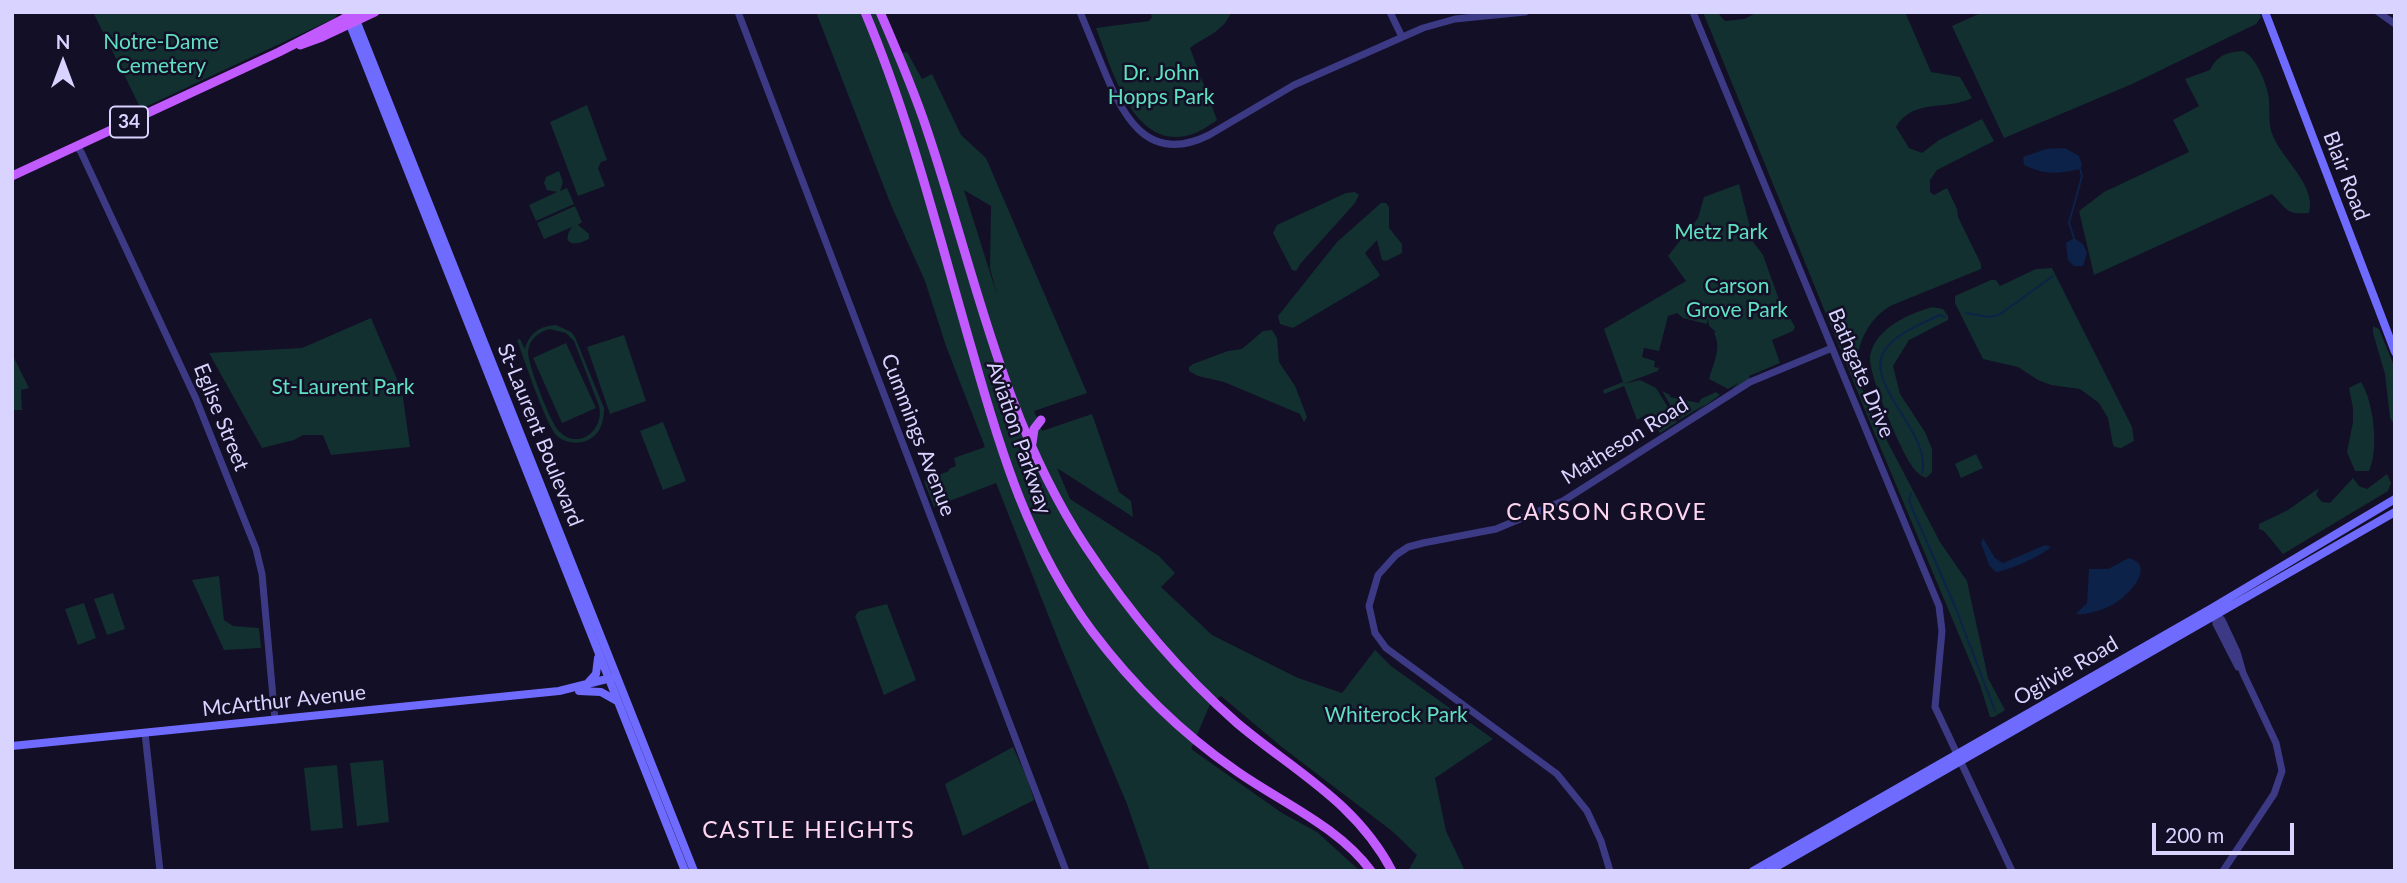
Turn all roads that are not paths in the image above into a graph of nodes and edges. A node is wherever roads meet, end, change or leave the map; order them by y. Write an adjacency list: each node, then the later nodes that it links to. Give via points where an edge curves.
1 (375, 12): 11 (main road, 34)
2 (738, 12): 37 (street, Cummings Avenue)
3 (865, 12): 15 (main road, Aviation Parkway)
4 (880, 12): 14 (main road, Aviation Parkway)
5 (1080, 12): 13 (street, via 1123,113 1144,134 1175,144 1200,139 1294,85)
6 (1390, 12): 13 (street)
7 (1525, 12): 13 (street, via 1455,19)
8 (1693, 12): 18 (street, Bathgate Drive)
9 (2265, 12): 19 (main road, Blair Road)
10 (2378, 12): 12 (street)
11 (352, 16): 16 (main road, 34, via 322,37 279,52); 25 (main road, St-Laurent Boulevard); 26 (main road, St-Laurent Boulevard)
12 (2395, 24)
13 (1402, 37)
14 (902, 63): 15 (main road); 20 (main road, Aviation Parkway)
15 (887, 69): 38 (main road, Aviation Parkway, via 1003,457 1058,579 1107,650 1165,713 1228,765 1336,835)
16 (76, 146): 17 (main road, 34); 29 (street, Eglise Street, via 196,399 256,548)
17 (12, 176)
18 (1832, 348): 32 (street, Bathgate Drive, via 1941,611 1935,707); 33 (street, Matheson Road, via 1750,382 1563,501 1496,528 1408,547 1378,575 1369,610 1385,648 1557,774 1587,811)
19 (2395, 352)
20 (1014, 406): 21 (main road, Aviation Parkway); 21 (main road, via 1027,418 1041,420 1033,432)
21 (1034, 452): 39 (main road, Aviation Parkway, via 1086,547 1160,645 1237,722 1344,806 1373,839)
22 (2395, 499): 24 (main road, Ogilvie Road)
23 (2395, 512): 24 (main road, Ogilvie Road)
24 (2214, 611): 32 (main road, Ogilvie Road); 43 (street, via 2216,624 2276,743 2282,771 2274,794)
25 (598, 652): 26 (main road, St-Laurent Boulevard); 27 (main road, via 596,674)
26 (612, 679): 27 (main road, McArthur Avenue); 28 (main road, St-Laurent Boulevard); 36 (main road, St-Laurent Boulevard)
27 (582, 688): 28 (main road); 29 (main road, McArthur Avenue)
28 (617, 701): 35 (main road, St-Laurent Boulevard)
29 (275, 720): 30 (main road, McArthur Avenue)
30 (145, 733): 31 (main road, McArthur Avenue); 34 (street)
31 (12, 746)
32 (1960, 757): 40 (main road, Ogilvie Road); 41 (main road, Ogilvie Road); 42 (street, Bathgate Drive)
33 (1610, 869)
34 (160, 871)
35 (685, 871)
36 (694, 871)
37 (1066, 871)
38 (1371, 871)
39 (1392, 871)
40 (1753, 871)
41 (1769, 871)
42 (2012, 871)
43 (2223, 871)

